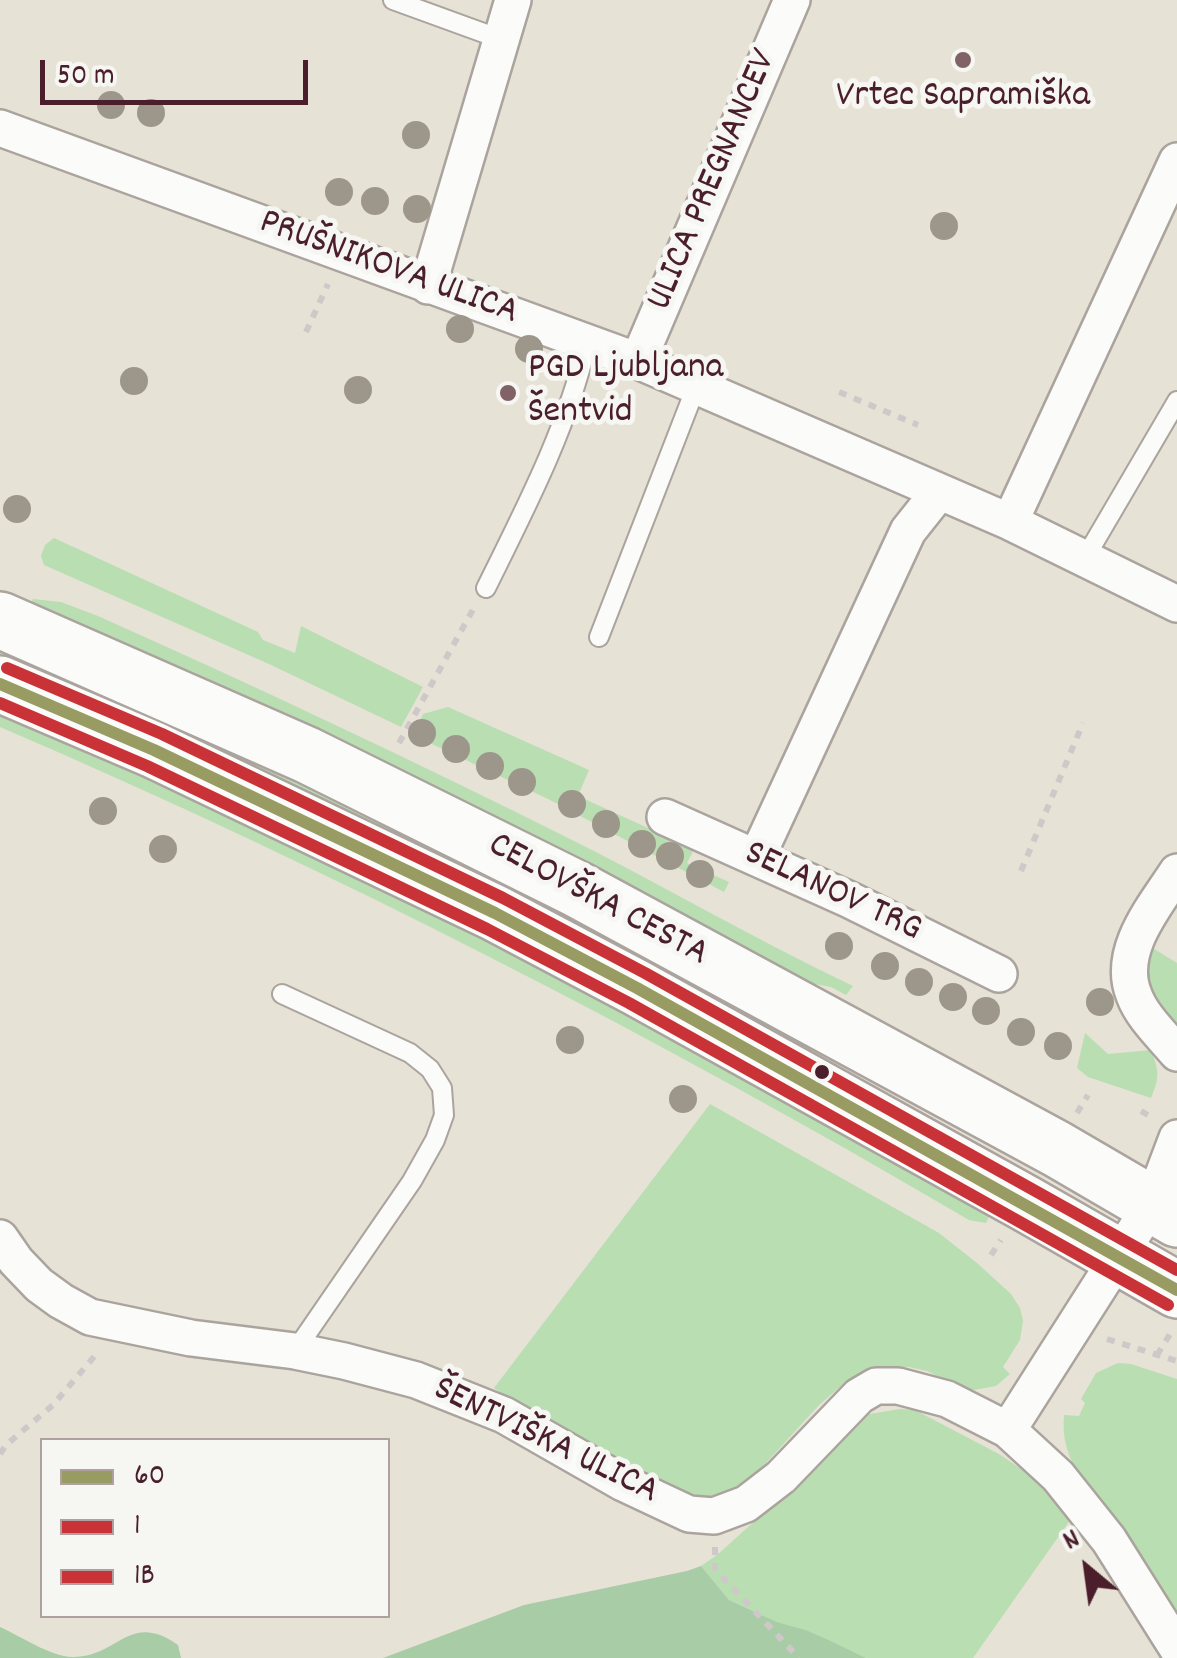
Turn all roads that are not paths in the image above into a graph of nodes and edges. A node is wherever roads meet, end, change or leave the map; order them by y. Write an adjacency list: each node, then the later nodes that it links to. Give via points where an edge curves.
1 (393, 0): 4 (lane)
2 (514, 0): 4 (street)
3 (792, 0): 9 (street, ULICA PREGNANCEV)
4 (503, 40): 7 (street)
5 (0, 128): 7 (street, PRUŠNIKOVA ULICA)
6 (1177, 161): 13 (street)
7 (428, 286): 8 (street, PRUŠNIKOVA ULICA)
8 (588, 343): 9 (street, PRUŠNIKOVA ULICA); 15 (lane, via 537,484)
9 (638, 361): 10 (street, PRUŠNIKOVA ULICA)
10 (696, 386): 12 (street, PRUŠNIKOVA ULICA); 18 (lane)
11 (1177, 401): 14 (lane)
12 (939, 492): 13 (street, PRUŠNIKOVA ULICA); 21 (street, via 908,531)
13 (1010, 522): 14 (street, PRUŠNIKOVA ULICA)
14 (1085, 558): 16 (street, PRUŠNIKOVA ULICA)
15 (486, 588)
16 (1177, 604)
17 (0, 620): 27 (main road, CELOVŠKA CESTA, via 308,756 575,888)
18 (599, 638)
19 (0, 684): 29 (main road, CELOVŠKA CESTA, via 495,913)
20 (664, 817): 21 (street, SELANOV TRG)
21 (756, 857): 23 (street, SELANOV TRG)
22 (1177, 872): 25 (street, via 1146,920 1129,963 1134,995)
23 (998, 974)
24 (282, 994): 31 (lane, via 410,1053 442,1088 444,1115 412,1181)
25 (1177, 1053)
26 (1177, 1138): 27 (street)
27 (1165, 1212): 29 (street)
28 (0, 1238): 31 (street, ŠENTVIŠKA ULICA, via 50,1293 90,1316)
29 (1118, 1258): 30 (main road, CELOVŠKA CESTA); 32 (street)
30 (1175, 1310)
31 (296, 1351): 32 (street, ŠENTVIŠKA ULICA, via 463,1397 688,1514 714,1516 746,1504 876,1386 947,1399)
32 (1008, 1430): 33 (street, via 1058,1476 1109,1540)
33 (1177, 1648)

